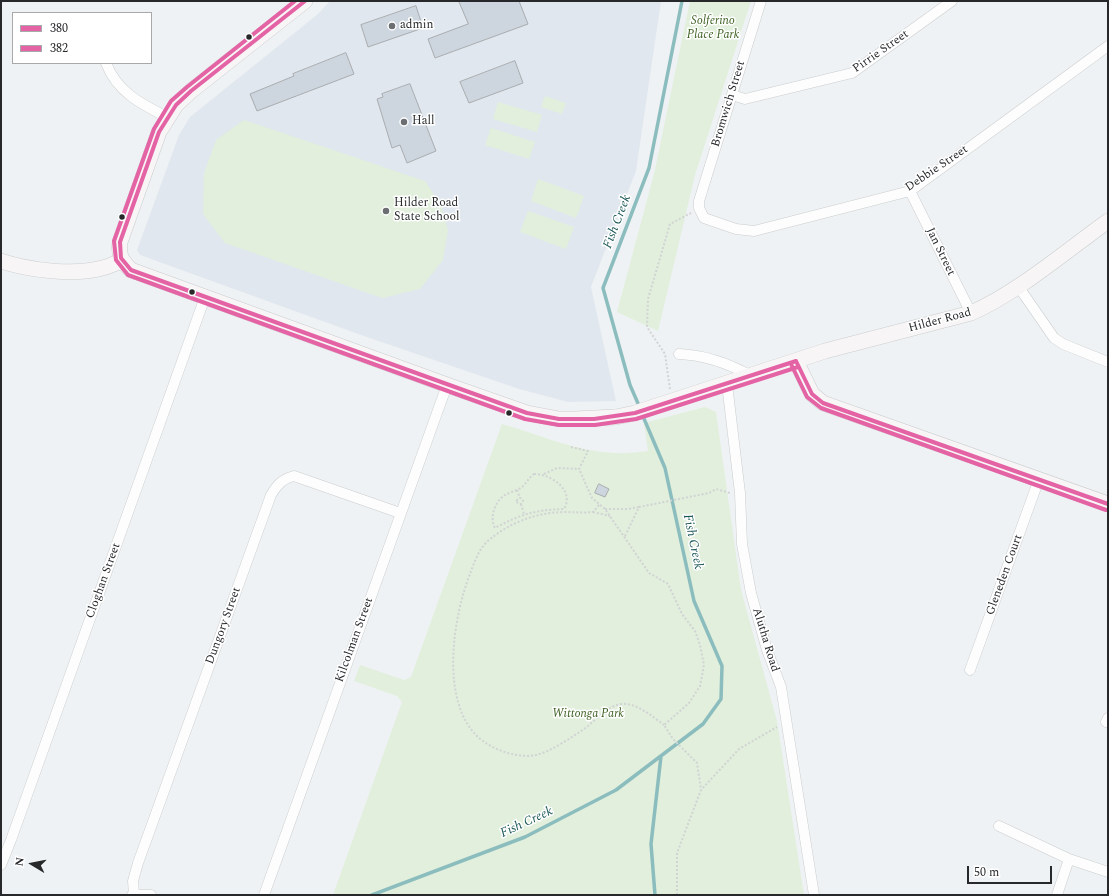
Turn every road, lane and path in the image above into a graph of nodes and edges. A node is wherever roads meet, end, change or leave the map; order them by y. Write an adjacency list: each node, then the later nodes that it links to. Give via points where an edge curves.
1 (304, 1): 7 (street, via 191,91)
2 (762, 1): 6 (street, Bromwich Street)
3 (952, 1): 6 (street, Pirrie Street, via 852,73 745,100)
4 (1108, 46): 8 (street, Debbie Street)
5 (106, 64): 7 (street, via 122,90)
6 (732, 95): 9 (street, Bromwich Street, via 699,200)
7 (167, 117): 11 (street, via 159,132 120,242 119,252)
8 (910, 191): 9 (street, Debbie Street, via 754,231 736,229 704,218); 15 (street, Jan Street)
9 (699, 208): 22 (path, via 670,224 648,299 647,327 665,354)
10 (1108, 221): 13 (street, Hilder Road)
11 (122, 261): 12 (street, via 89,271 60,271); 14 (street, Hilder Road, via 131,270)
12 (2, 264)
13 (1018, 286): 15 (street, Hilder Road, via 992,304); 18 (street, via 1054,338)
14 (205, 297): 21 (street, Hilder Road); 44 (street, Cloghan Street)
15 (971, 313): 17 (street, Hilder Road)
16 (678, 354): 19 (street, via 694,355 731,365)
17 (796, 361): 19 (street, Hilder Road); 26 (street, via 812,394 823,403)
18 (1108, 362)
19 (751, 376): 20 (street, Hilder Road)
20 (727, 384): 22 (street, Hilder Road); 28 (street, Alutha Road)
21 (447, 385): 22 (street, Hilder Road, via 527,413 560,419 594,419 635,413); 34 (street, Kilcolman Street)
22 (666, 404)
23 (570, 446): 24 (path, via 588,451)
24 (579, 469): 25 (path, via 557,468); 30 (path, via 592,498)
25 (544, 474): 27 (path, via 530,476); 35 (path, via 556,480 561,486 565,493 566,506 564,509 539,510)
26 (1039, 479): 29 (street); 38 (street, Gleneden Court)
27 (518, 490): 35 (path, via 523,501 521,504); 35 (path, via 500,500 493,515 494,526 495,528)
28 (740, 493): 31 (path, via 716,489 709,493); 39 (street, Alutha Road, via 742,544 751,593 767,650 781,687)
29 (1108, 504)
30 (599, 505): 32 (path); 33 (path)
31 (639, 507): 32 (path); 37 (path)
32 (605, 509): 36 (path)
33 (593, 512): 36 (path); 40 (path, via 542,513 507,527 487,541 476,559 463,593 456,624 452,653 459,705 464,720 477,736 491,745 521,755 536,755 548,749 621,704 632,705)
34 (400, 514): 46 (street, Dungory Street, via 294,476 285,478 277,485 271,495 138,863 133,881); 48 (street, Kilcolman Street)
35 (524, 514)
36 (610, 516): 37 (path)
37 (625, 536): 40 (path, via 649,573 668,584 682,614 695,631 703,653 700,686 690,703)
38 (970, 670)
39 (787, 723): 41 (path, via 739,749); 50 (street, Alutha Road)
40 (664, 725): 41 (path, via 673,739 697,762)
41 (701, 790): 49 (path, via 677,853)
42 (999, 826): 43 (street)
43 (1068, 859): 45 (street); 51 (street)
44 (1, 865)
45 (1108, 872)
46 (133, 895): 47 (street)
47 (151, 895)
48 (264, 895)
49 (677, 895)
50 (814, 895)
51 (1056, 895)

